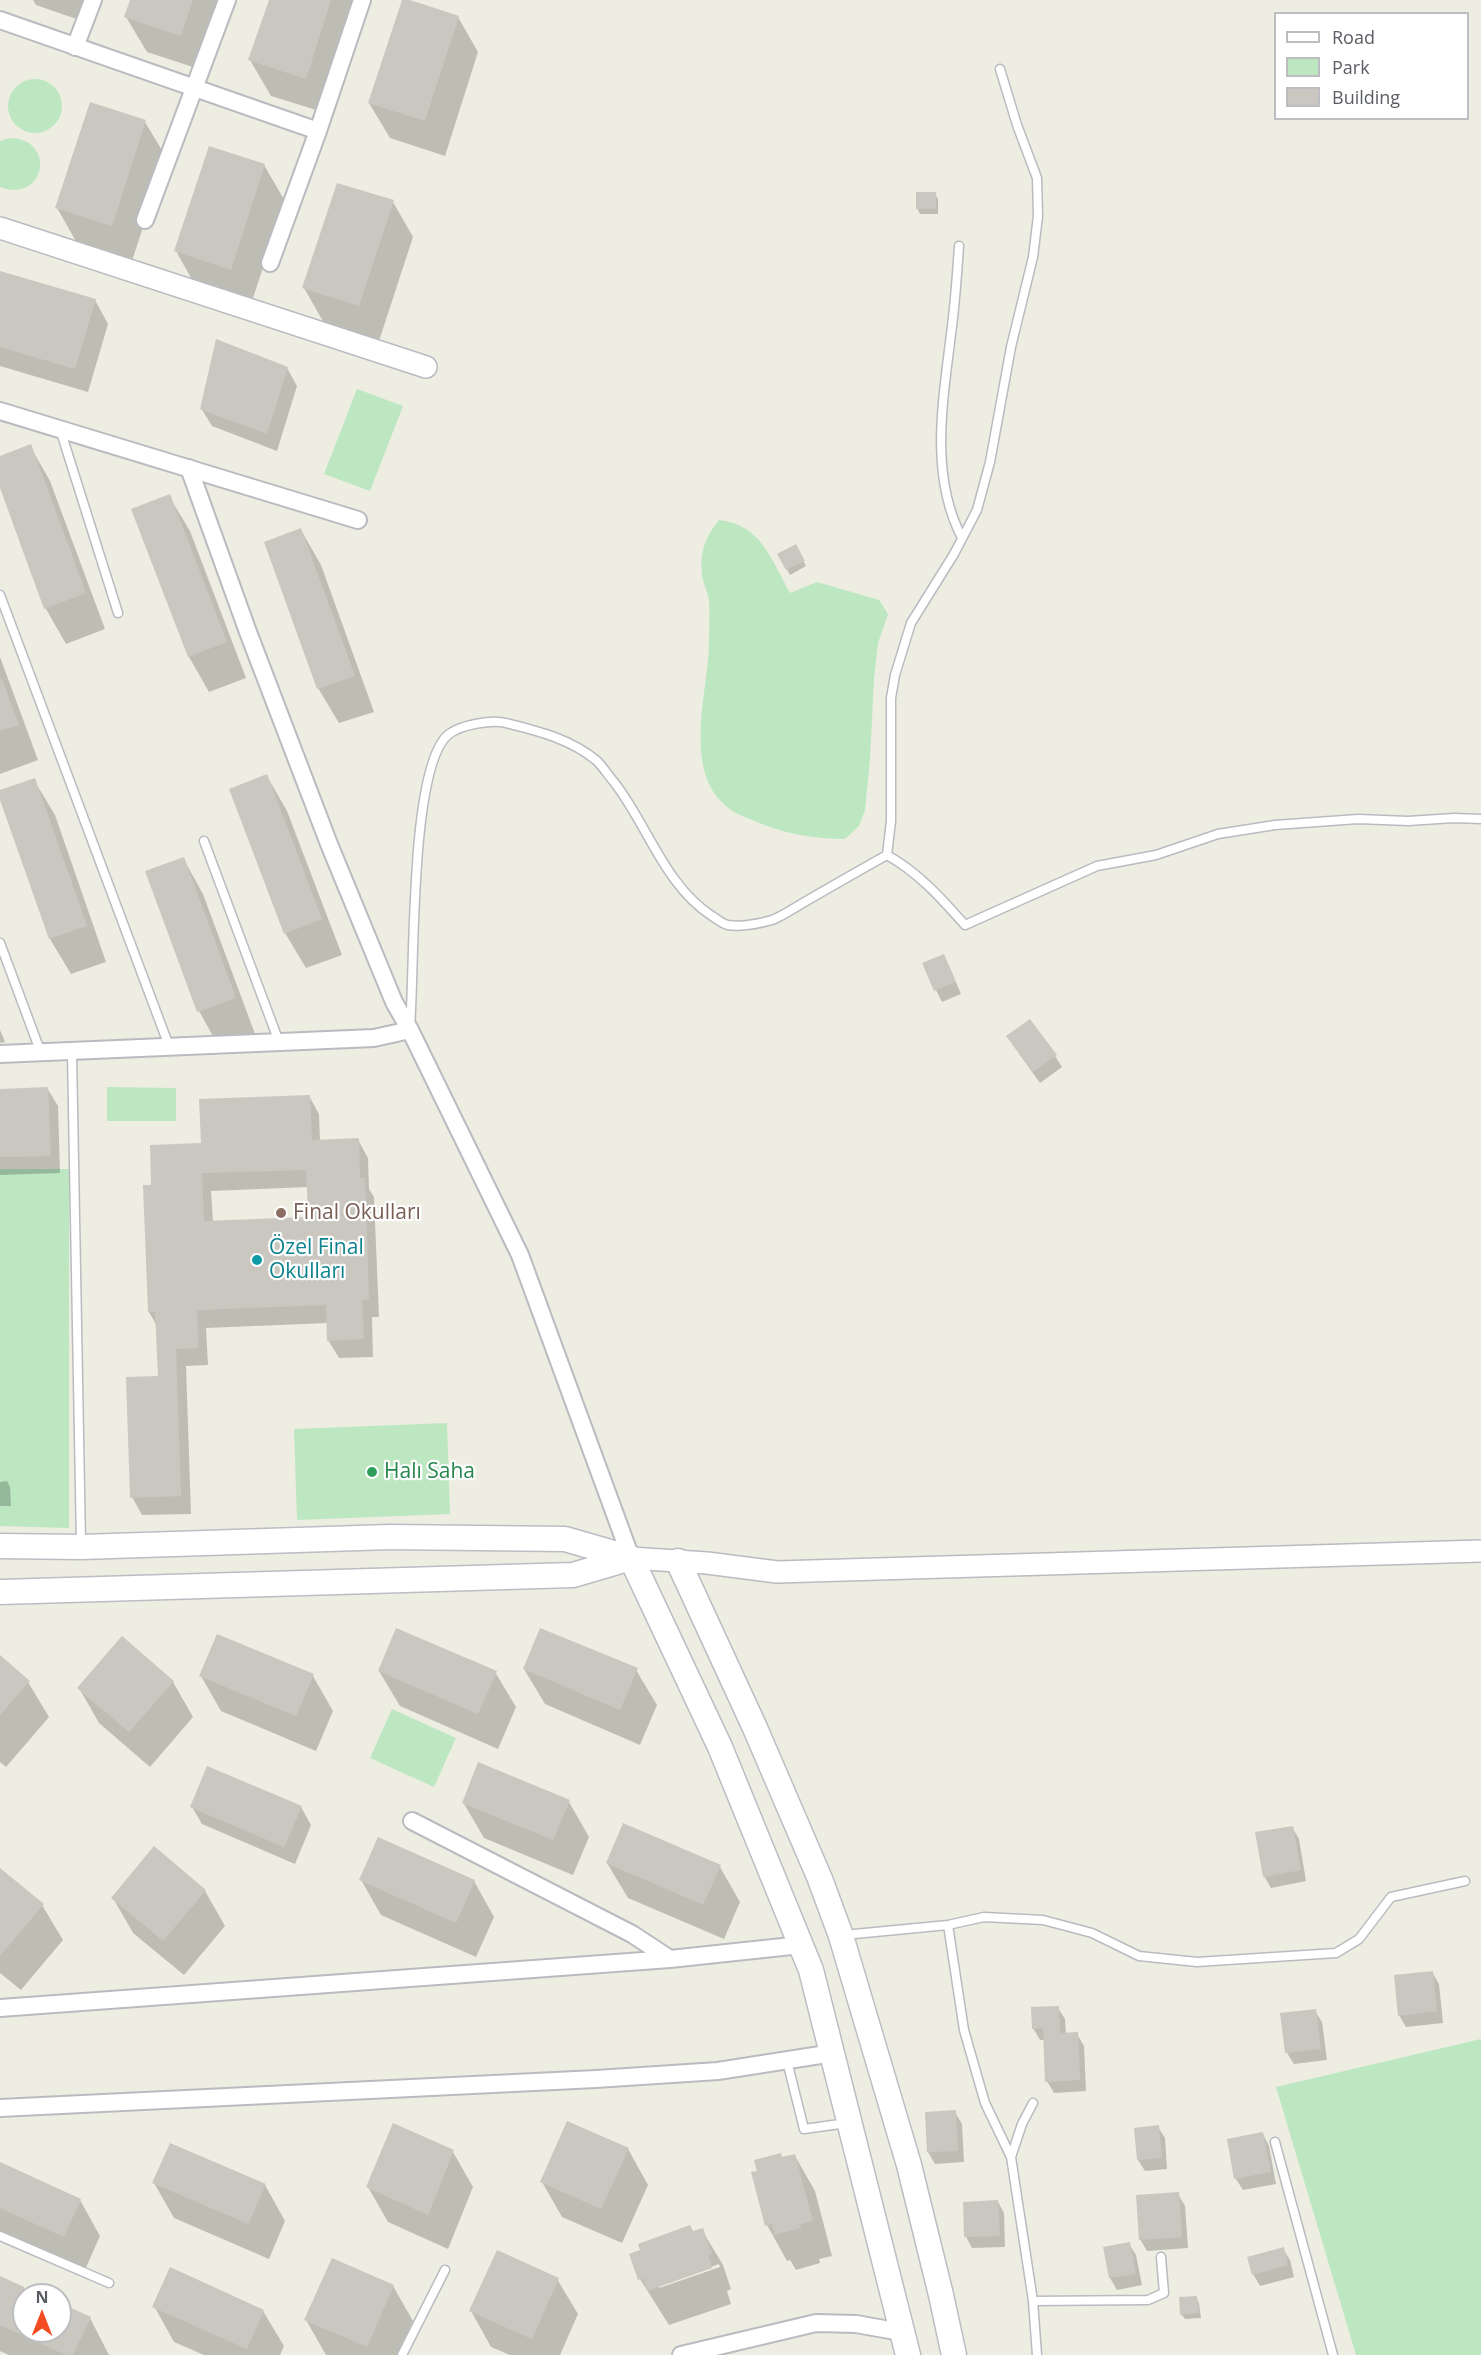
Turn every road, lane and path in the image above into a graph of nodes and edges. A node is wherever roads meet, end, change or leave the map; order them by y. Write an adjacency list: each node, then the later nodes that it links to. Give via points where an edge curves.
1 (93, 0): 5 (street)
2 (227, 0): 7 (street)
3 (362, 0): 8 (street)
4 (0, 20): 5 (street)
5 (75, 47): 7 (street)
6 (1000, 69): 18 (lane, via 1037,178 1038,216 990,462 977,510)
7 (195, 88): 8 (street); 9 (street)
8 (318, 131): 12 (street)
9 (144, 220)
10 (0, 228): 13 (street)
11 (959, 246): 18 (lane, via 941,440 951,518)
12 (270, 263)
13 (426, 366)
14 (0, 411): 15 (street)
15 (60, 429): 16 (street); 20 (lane)
16 (189, 468): 17 (street); 25 (street, via 329,844 394,1002)
17 (358, 520)
18 (962, 538): 23 (lane, via 911,623 895,675)
19 (0, 595): 27 (lane)
20 (118, 613)
21 (1481, 819): 23 (lane, via 1358,819 1218,834 1156,855 1097,866 964,925 937,893)
22 (204, 841): 26 (lane)
23 (887, 855): 25 (lane, via 774,919 747,926 725,925 703,910 681,886 630,803 598,762 573,744 540,732 502,721 473,724 449,734 435,755 424,801 412,940)
24 (0, 943): 28 (lane)
25 (410, 1030): 26 (street, via 374,1038); 34 (street, via 520,1255)
26 (279, 1042): 27 (street)
27 (169, 1046): 29 (street)
28 (41, 1053): 29 (street); 30 (street)
29 (72, 1053): 32 (lane)
30 (0, 1054)
31 (0, 1546): 32 (main road)
32 (81, 1547): 34 (main road, via 390,1538 565,1539)
33 (1481, 1551): 35 (street, via 777,1572)
34 (631, 1558): 35 (street); 36 (main road, via 573,1575); 41 (main road, via 720,1747)
35 (678, 1561): 40 (main road, via 755,1728)
36 (0, 1592)
37 (412, 1821): 42 (street, via 633,1935)
38 (1465, 1881): 39 (lane, via 1391,1897 1359,1939 1336,1953 1197,1962 1139,1956 1092,1933 1043,1920 984,1917)
39 (948, 1925): 40 (lane); 50 (lane, via 964,2030 985,2103)
40 (841, 1936): 60 (main road, via 909,2165)
41 (801, 1945): 42 (street); 44 (main road)
42 (670, 1959): 43 (street)
43 (0, 2008)
44 (833, 2053): 45 (street); 48 (main road)
45 (787, 2061): 47 (street, via 718,2071 596,2079); 48 (lane, via 804,2129)
46 (1033, 2103): 50 (lane)
47 (0, 2108)
48 (850, 2123): 56 (main road)
49 (1275, 2142): 62 (lane)
50 (1011, 2157): 55 (lane)
51 (0, 2236): 54 (lane)
52 (1161, 2257): 55 (lane, via 1164,2293 1148,2300)
53 (445, 2270): 57 (lane)
54 (109, 2283)
55 (1033, 2301): 61 (lane)
56 (901, 2332): 58 (street, via 856,2324 816,2323); 59 (main road)
57 (402, 2355)
58 (681, 2355)
59 (908, 2355)
60 (954, 2355)
61 (1037, 2355)
62 (1333, 2355)

